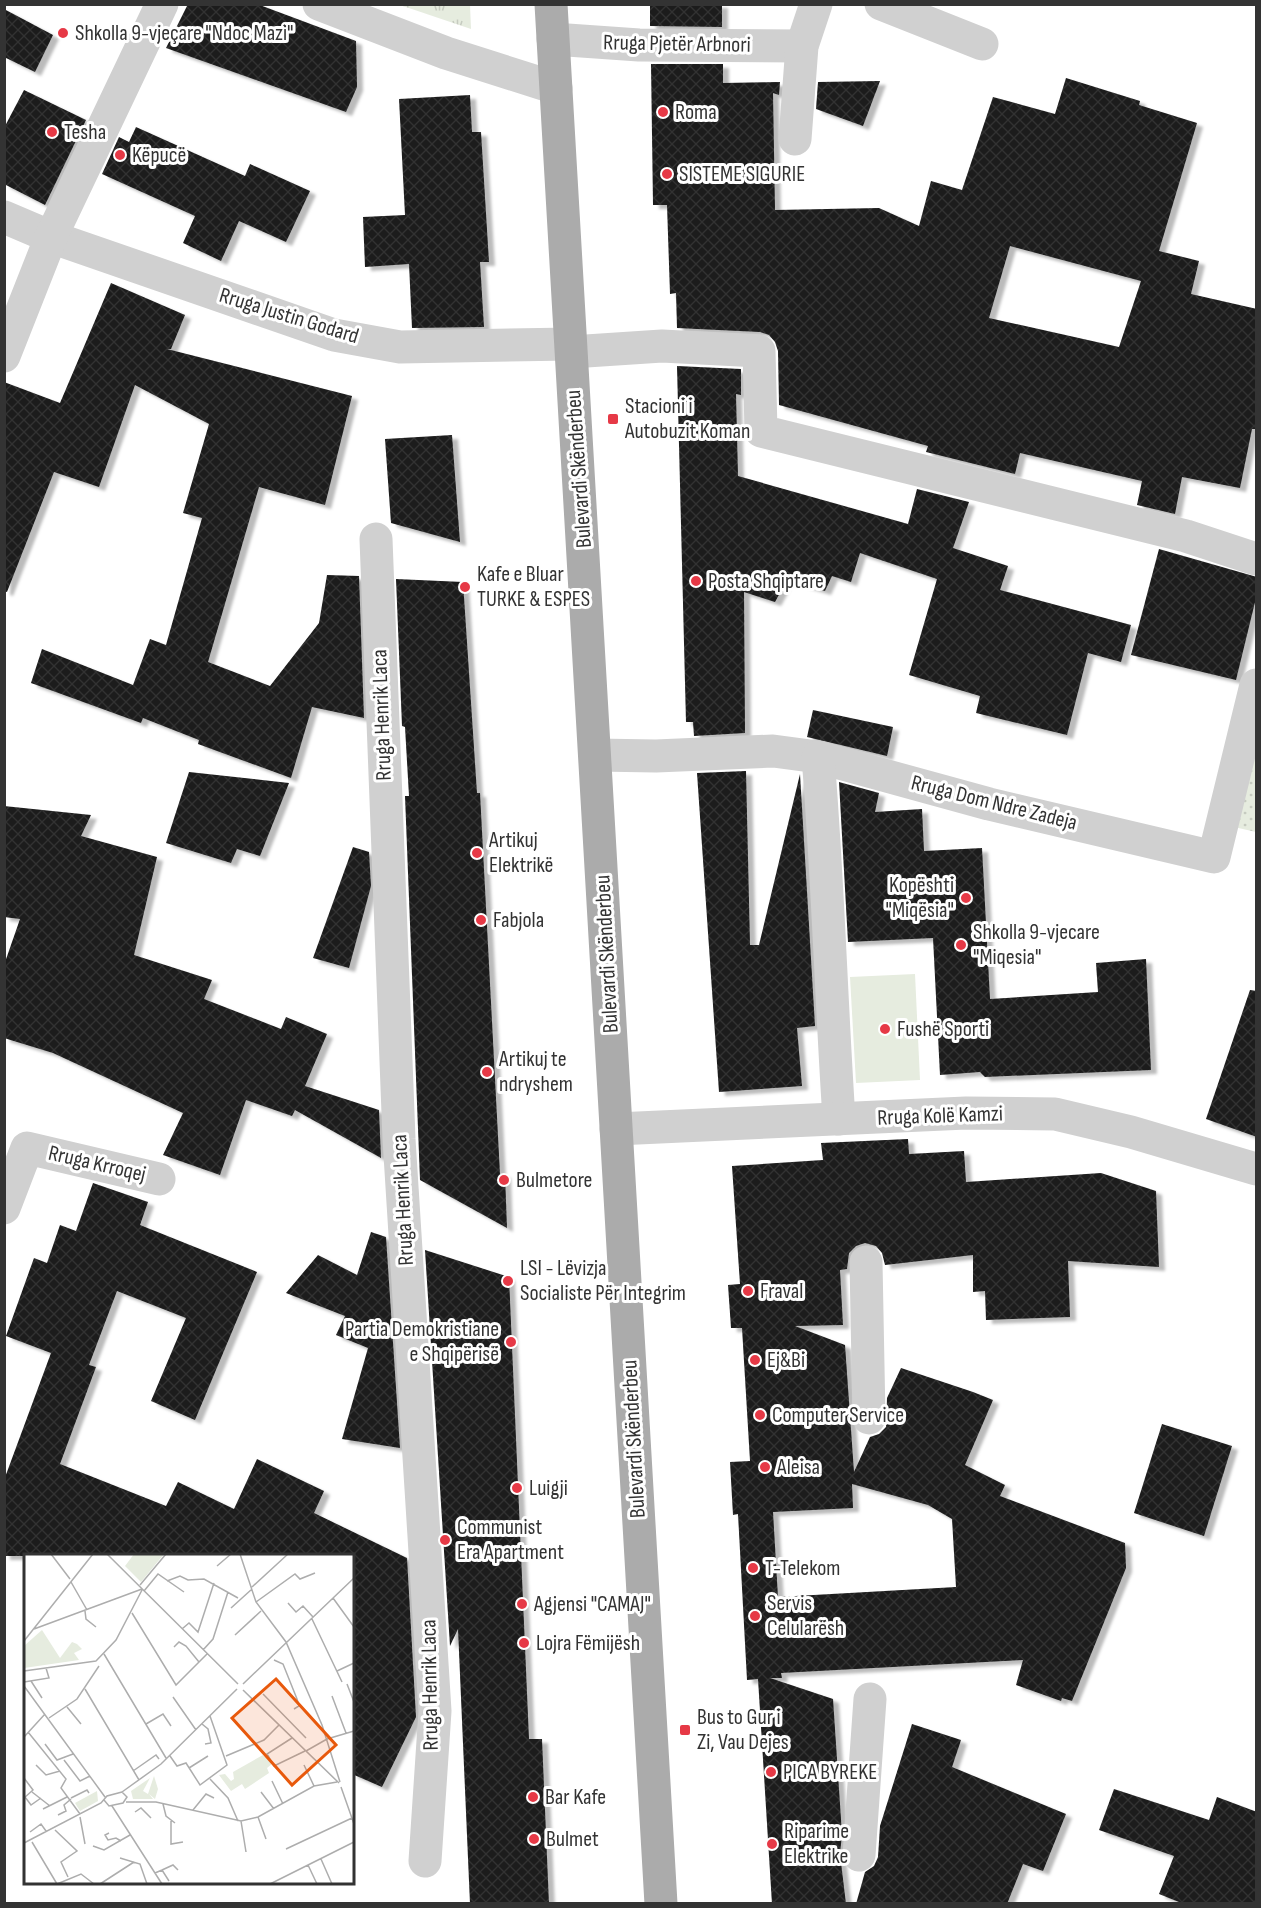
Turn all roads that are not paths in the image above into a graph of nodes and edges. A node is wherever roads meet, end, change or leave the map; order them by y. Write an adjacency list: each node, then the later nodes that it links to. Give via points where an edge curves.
1 (162, 4): 12 (street)
2 (319, 4): 9 (street, via 446,53)
3 (551, 4): 6 (main road, Bulevardi Skënderbeu)
4 (816, 4): 8 (street)
5 (881, 4): 7 (street)
6 (553, 39): 8 (street, Rruga Pjetër Arbnori, via 639,45); 9 (main road, Bulevardi Skënderbeu)
7 (982, 44)
8 (802, 46): 10 (street)
9 (556, 88): 13 (main road, Bulevardi Skënderbeu)
10 (795, 139)
11 (4, 217): 12 (street, Rruga Justin Godard)
12 (51, 237): 13 (street, Rruga Justin Godard, via 334,334 400,347); 14 (street)
13 (571, 348): 16 (street, via 662,346 759,351 761,431 1186,536); 18 (main road, Bulevardi Skënderbeu)
14 (4, 356)
15 (376, 539): 29 (street, Rruga Henrik Laca, via 399,1139 435,1712)
16 (1257, 559)
17 (1257, 685): 19 (street, Rruga Dom Ndre Zadeja, via 1214,857 989,804)
18 (596, 755): 19 (street, Rruga Dom Ndre Zadeja, via 773,751); 21 (main road, Bulevardi Skënderbeu)
19 (818, 757): 20 (street)
20 (839, 1119): 21 (street, Rruga Kolë Kamzi); 22 (street, Rruga Kolë Kamzi, via 966,1113 1055,1114)
21 (616, 1129): 30 (main road, Bulevardi Skënderbeu)
22 (1257, 1169)
23 (159, 1179): 24 (street, Rruga Krroqej, via 27,1148)
24 (4, 1208)
25 (866, 1262): 26 (street)
26 (869, 1418)
27 (870, 1699): 28 (street)
28 (859, 1855)
29 (425, 1861)
30 (661, 1904)

